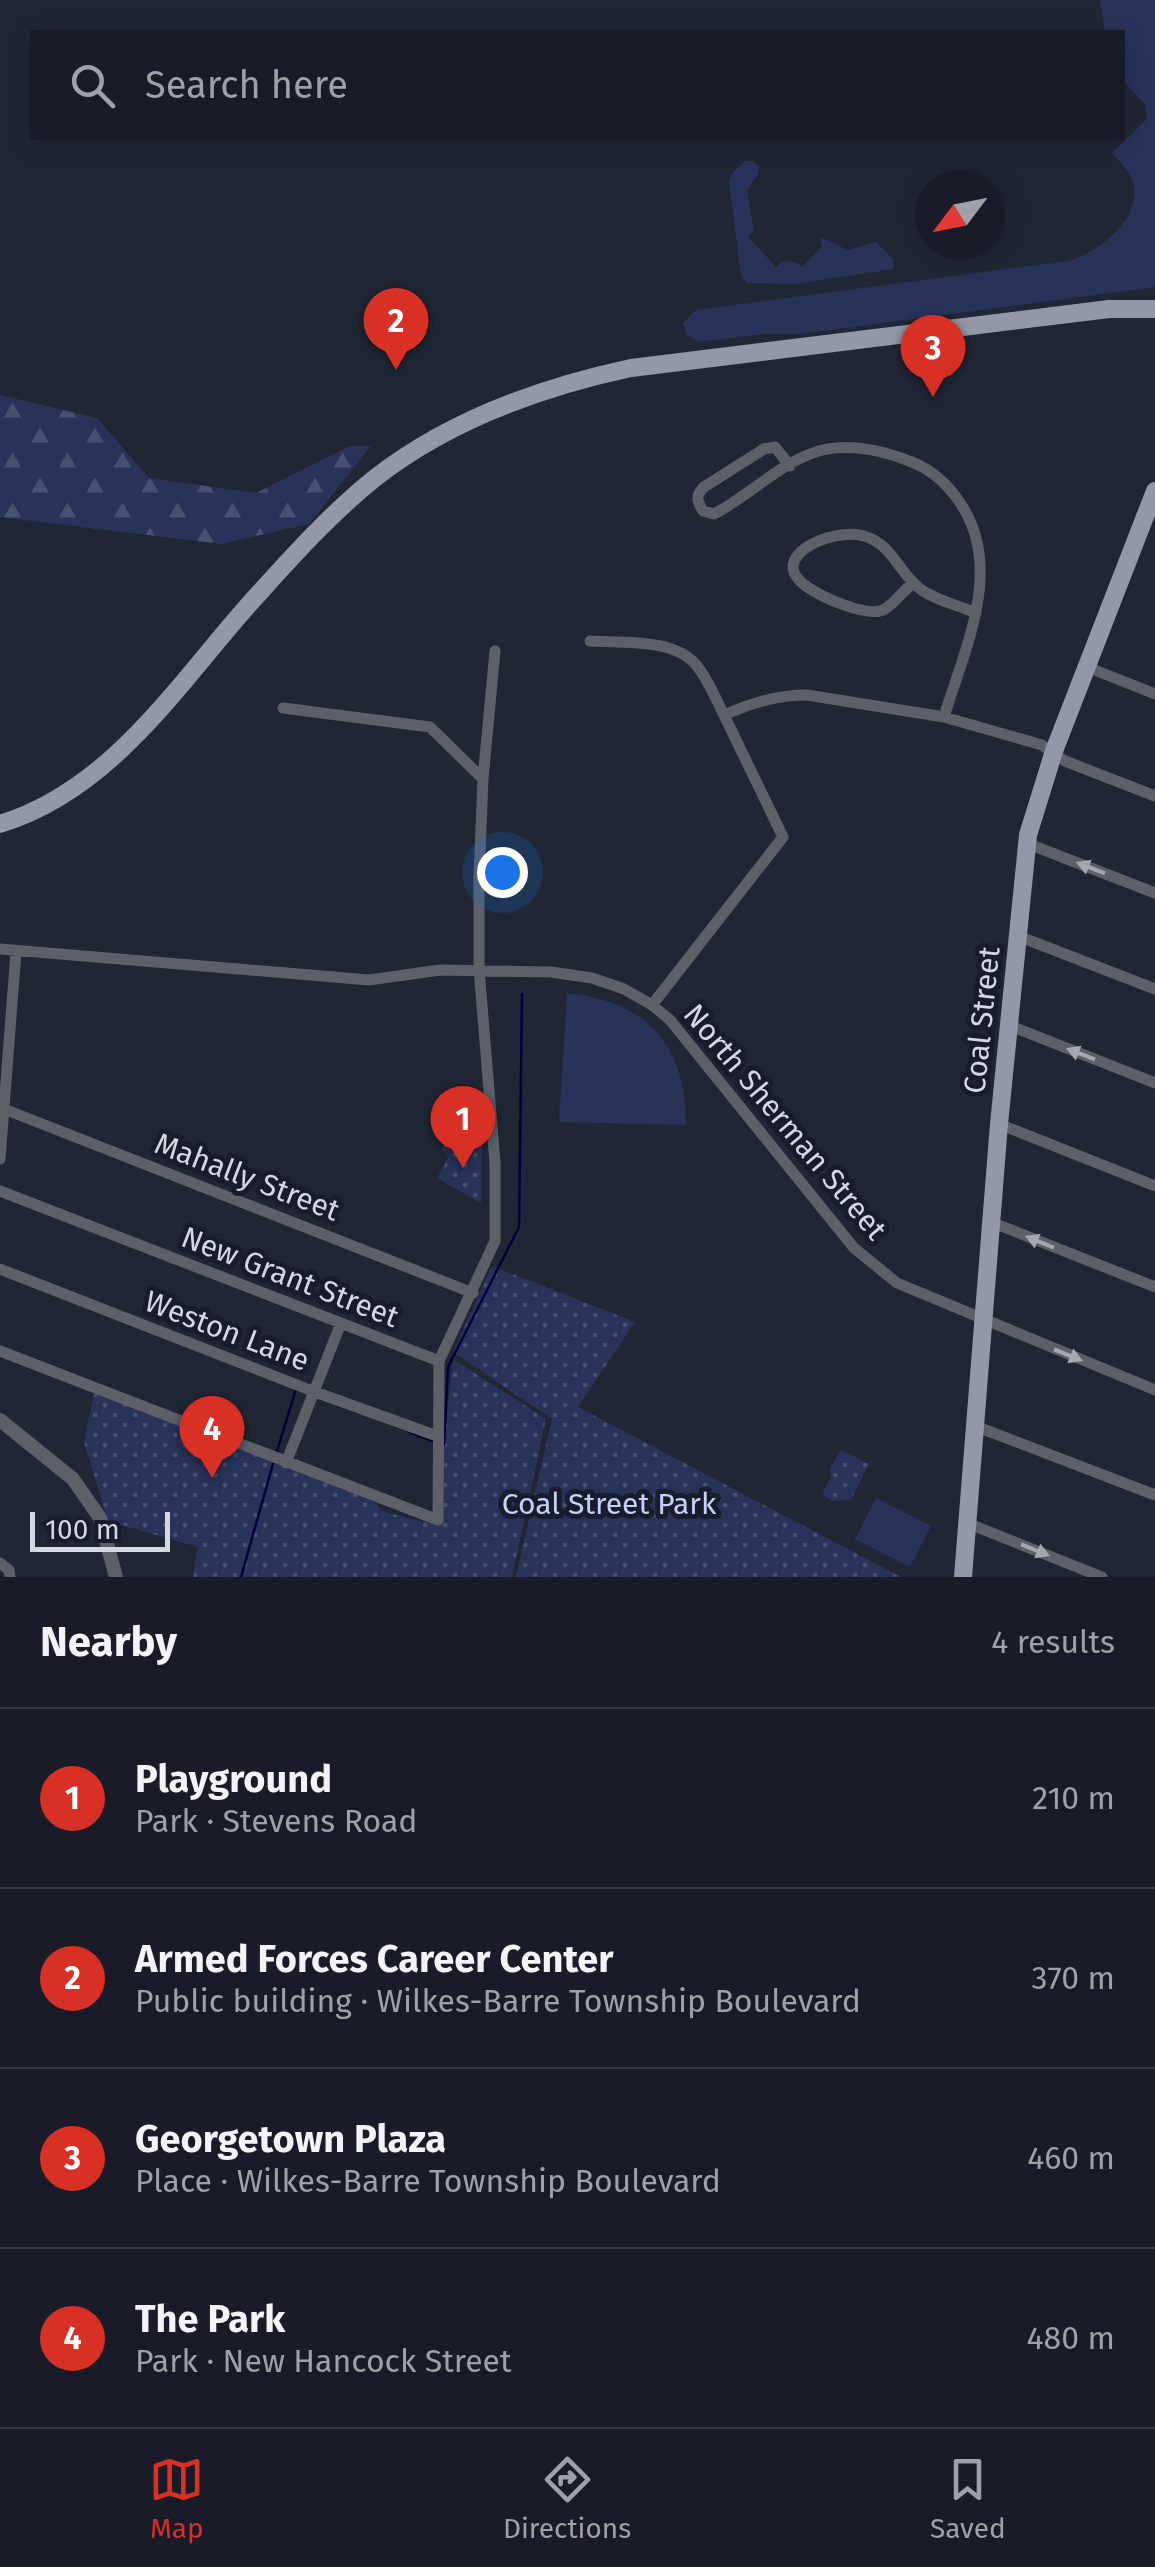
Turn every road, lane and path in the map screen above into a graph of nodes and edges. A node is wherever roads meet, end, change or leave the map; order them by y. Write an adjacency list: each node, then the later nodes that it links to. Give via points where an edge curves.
1 (1155, 299): 2 (main road)
2 (1110, 309): 3 (main road); 18 (main road, via 631,368 580,379 430,441 327,521 92,776)
3 (1155, 309)
4 (790, 466): 4 (street, via 714,514 697,502 704,487 764,449 775,448); 7 (street, via 812,453 848,447 904,458 940,479 964,508 980,549)
5 (1155, 492): 10 (main road, Coal Street)
6 (914, 583): 6 (street, via 882,612 853,608 806,587 795,572 797,556 842,533 873,539); 7 (street)
7 (976, 613): 14 (street)
8 (590, 641): 13 (street, via 677,652 694,662)
9 (495, 651): 16 (street)
10 (1086, 667): 11 (street); 15 (main road, Coal Street)
11 (1155, 694)
12 (283, 708): 16 (street, via 430,726)
13 (724, 715): 14 (street, via 796,695); 26 (street, via 783,837)
14 (944, 716): 15 (street)
15 (1054, 751): 17 (street); 19 (main road, Coal Street)
16 (482, 779): 24 (street)
17 (1155, 796)
18 (0, 824)
19 (1026, 843): 20 (street, one-way to 19); 21 (main road, Coal Street)
20 (1155, 893)
21 (1018, 936): 25 (street); 28 (main road, Coal Street)
22 (0, 949): 23 (street, North Sherman Street)
23 (16, 952): 24 (street, North Sherman Street, via 369,980); 27 (street)
24 (479, 969): 26 (street, North Sherman Street, via 592,978); 38 (street, via 496,1241)
25 (1155, 989)
26 (652, 1005): 39 (street, North Sherman Street, via 854,1248 897,1283)
27 (6, 1009): 30 (street)
28 (1008, 1025): 29 (street, one-way to 28); 31 (main road, Coal Street)
29 (1155, 1083)
30 (4, 1109): 32 (street); 38 (street, Mahally Street)
31 (999, 1124): 33 (street); 35 (main road, Coal Street)
32 (0, 1159)
33 (1155, 1186)
34 (0, 1190): 40 (street, New Grant Street)
35 (991, 1222): 37 (street, one-way to 35); 39 (main road, Coal Street)
36 (0, 1269): 44 (street, Weston Lane)
37 (1155, 1287)
38 (473, 1293): 42 (street)
39 (982, 1321): 43 (street, North Sherman Street, one-way to 43); 46 (main road, Coal Street)
40 (341, 1324): 42 (street, New Grant Street); 44 (street)
41 (0, 1351): 48 (street)
42 (439, 1362): 47 (street)
43 (1155, 1390)
44 (315, 1392): 47 (street, Weston Lane); 48 (street)
45 (0, 1420): 53 (street, via 73,1479 100,1518)
46 (975, 1426): 49 (street); 50 (main road, Coal Street)
47 (437, 1436): 48 (street, via 438,1520)
48 (286, 1463)
49 (1155, 1495)
50 (967, 1523): 54 (main road, Coal Street); 55 (street, one-way to 55)
51 (0, 1563): 52 (street)
52 (10, 1577)
53 (116, 1577)
54 (963, 1577)
55 (1102, 1577)

